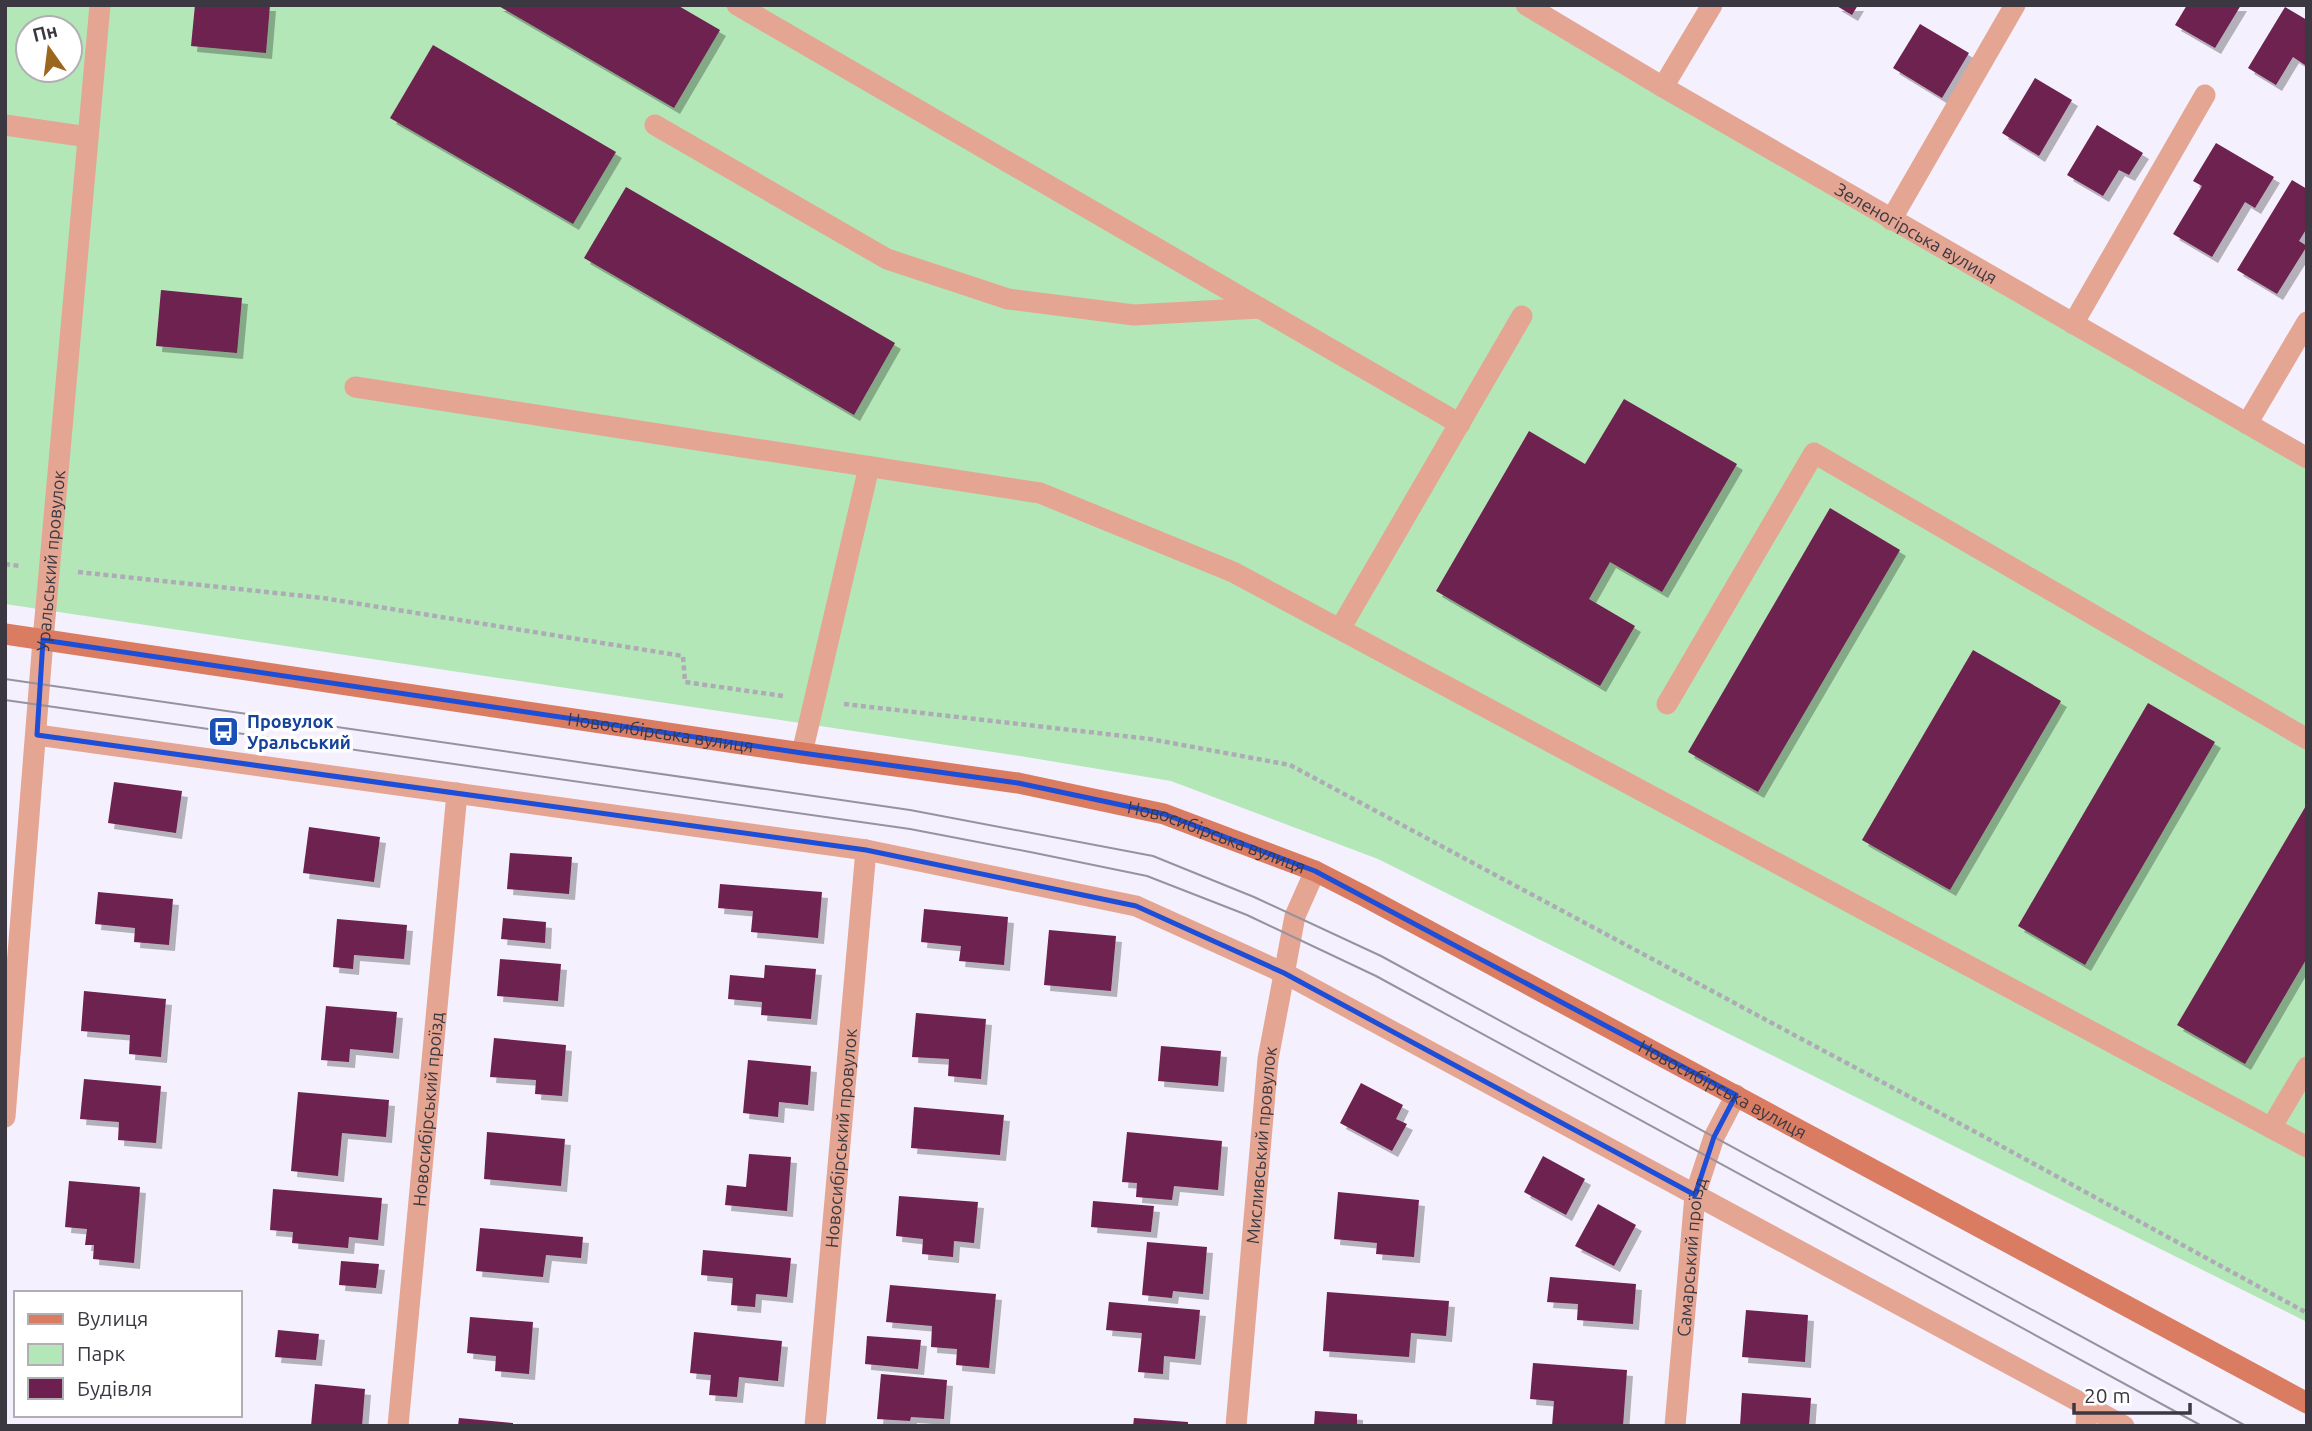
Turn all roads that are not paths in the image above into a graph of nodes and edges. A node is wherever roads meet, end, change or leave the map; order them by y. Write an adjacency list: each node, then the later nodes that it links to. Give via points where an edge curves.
1 (100, 5): 10 (street, Уральський провулок)
2 (737, 5): 12 (street)
3 (1526, 5): 6 (street, Зеленогірська вулиця)
4 (1712, 5): 6 (street)
5 (2015, 5): 11 (street)
6 (1663, 87): 11 (street, Зеленогірська вулиця)
7 (2206, 95): 15 (street)
8 (5, 125): 10 (street)
9 (656, 125): 12 (street, via 887,259 1008,299 1134,315)
10 (88, 137): 23 (street, Уральський провулок)
11 (1891, 220): 15 (street, Зеленогірська вулиця)
12 (1260, 309): 17 (street)
13 (1522, 316): 17 (street)
14 (2307, 321): 18 (street)
15 (2073, 324): 18 (street, Зеленогірська вулиця)
16 (355, 387): 20 (street)
17 (1460, 424): 21 (street)
18 (2248, 424): 19 (street, Зеленогірська вулиця)
19 (2307, 458)
20 (869, 467): 21 (street, via 1040,493 1233,572); 27 (street)
21 (1340, 629): 35 (street)
22 (5, 634): 23 (main road, Новосибірська вулиця)
23 (43, 640): 25 (street, Уральський провулок); 27 (main road, Новосибірська вулиця)
24 (1667, 704): 26 (street, via 1814,453)
25 (37, 735): 28 (street); 34 (street, Уральський провулок)
26 (2307, 739)
27 (802, 753): 30 (main road, Новосибірська вулиця, via 1018,783 1164,814)
28 (457, 793): 29 (street); 40 (street, Новосибірський проїзд)
29 (866, 850): 31 (street, via 1136,906); 41 (street, Новосибірський провулок)
30 (1315, 871): 31 (street, Мисливський провулок, via 1295,916); 33 (main road, Новосибірська вулиця)
31 (1284, 973): 37 (street); 42 (street, Мисливський провулок, via 1268,1059)
32 (2307, 1067): 35 (street)
33 (1737, 1095): 37 (street, Самарський проїзд, via 1714,1137); 38 (main road, Новосибірська вулиця)
34 (5, 1117)
35 (2271, 1128): 36 (street)
36 (2307, 1147)
37 (1695, 1195): 39 (street); 43 (street, Самарський проїзд)
38 (2307, 1403)
39 (2086, 1416): 44 (street)
40 (398, 1426)
41 (814, 1426)
42 (1236, 1426)
43 (1675, 1426)
44 (2124, 1426)

